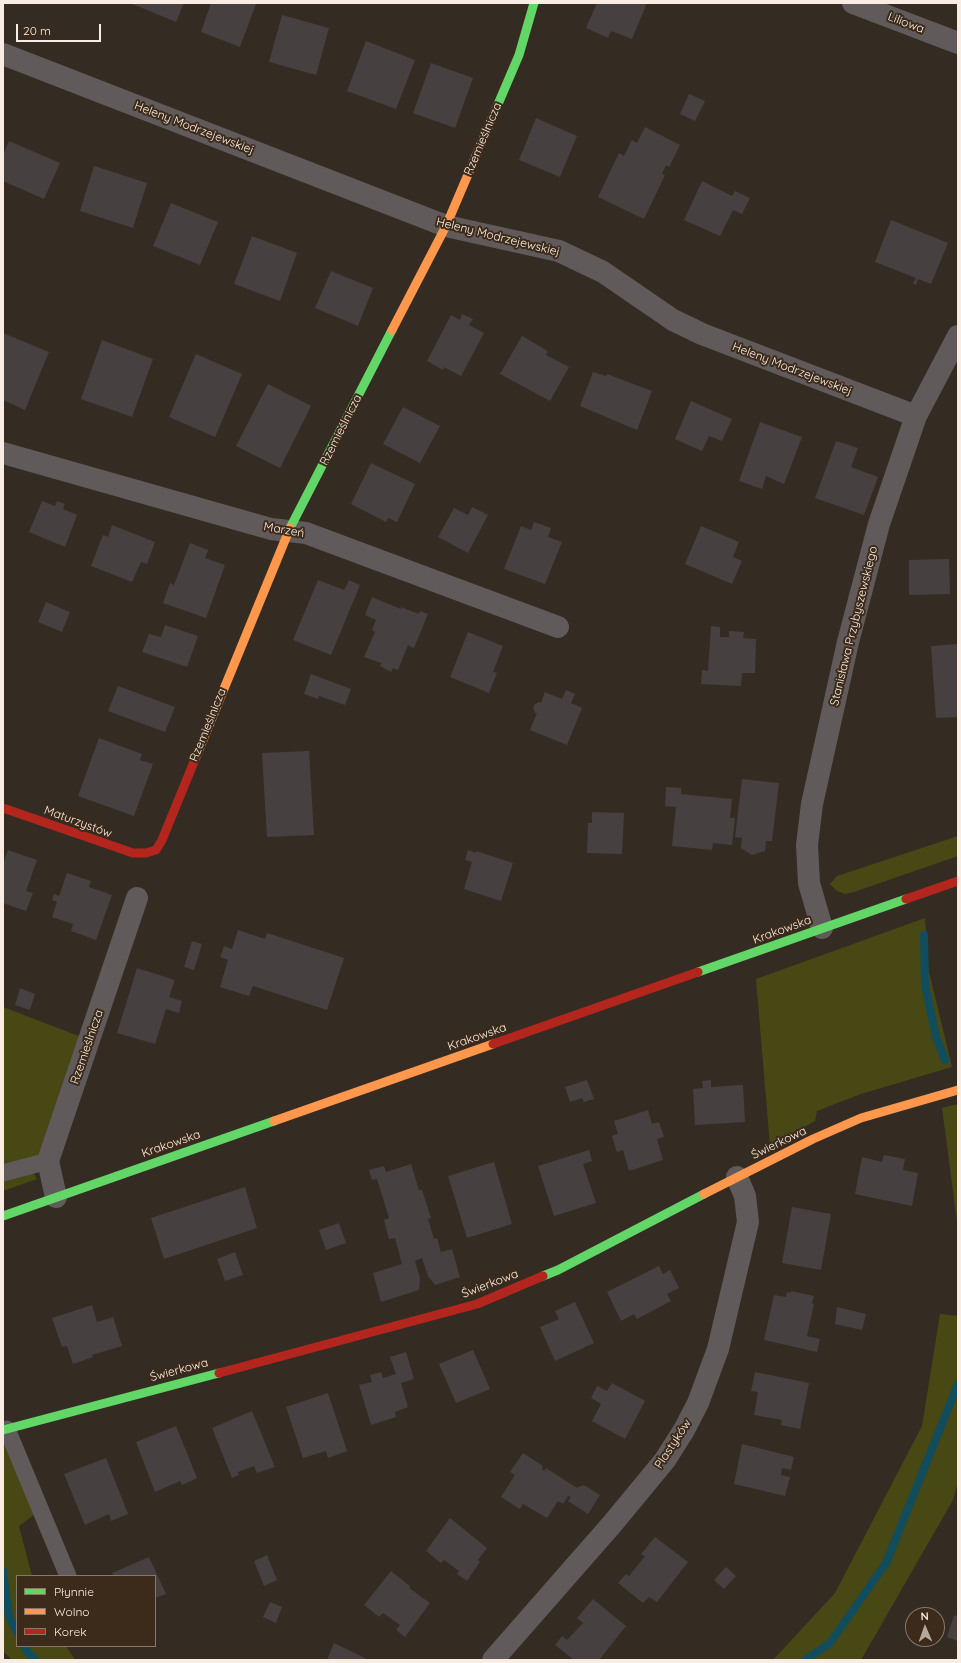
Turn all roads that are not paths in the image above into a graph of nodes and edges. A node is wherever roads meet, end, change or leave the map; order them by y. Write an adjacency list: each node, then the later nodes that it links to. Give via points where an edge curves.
1 (534, 3): 5 (street, Rzemieślnicza, via 519,55)
2 (853, 3): 3 (street, Liliowa)
3 (958, 43)
4 (3, 54): 5 (street, Heleny Modrzejewskiej)
5 (446, 226): 7 (street, Heleny Modrzejewskiej, via 559,251 603,272 673,320 702,334); 9 (street, Rzemieślnicza)
6 (958, 336): 7 (street, Stanisława Przybyszewskiego)
7 (916, 416): 15 (street, Stanisława Przybyszewskiego, via 877,532 848,642 812,804 807,845 809,883)
8 (3, 453): 9 (street, Marzeń, via 271,529)
9 (289, 530): 10 (street, Marzeń, via 306,533); 12 (street, Rzemieślnicza, via 162,840 156,850)
10 (558, 627)
11 (3, 808): 12 (street, Maturzystów, via 115,848 133,853)
12 (146, 853)
13 (958, 881): 15 (street, Krakowska)
14 (137, 898): 17 (street, Rzemieślnicza)
15 (822, 928): 20 (street, Krakowska)
16 (958, 1090): 19 (street, Świerkowa, via 861,1118)
17 (48, 1161): 18 (lane); 20 (street)
18 (3, 1173)
19 (737, 1177): 22 (street, Świerkowa, via 558,1270 477,1304); 24 (street, Plastyków, via 745,1196 748,1222 718,1349 698,1403 665,1460)
20 (56, 1197): 21 (street, Krakowska)
21 (3, 1216)
22 (5, 1429): 23 (lane)
23 (68, 1575)
24 (493, 1660)

